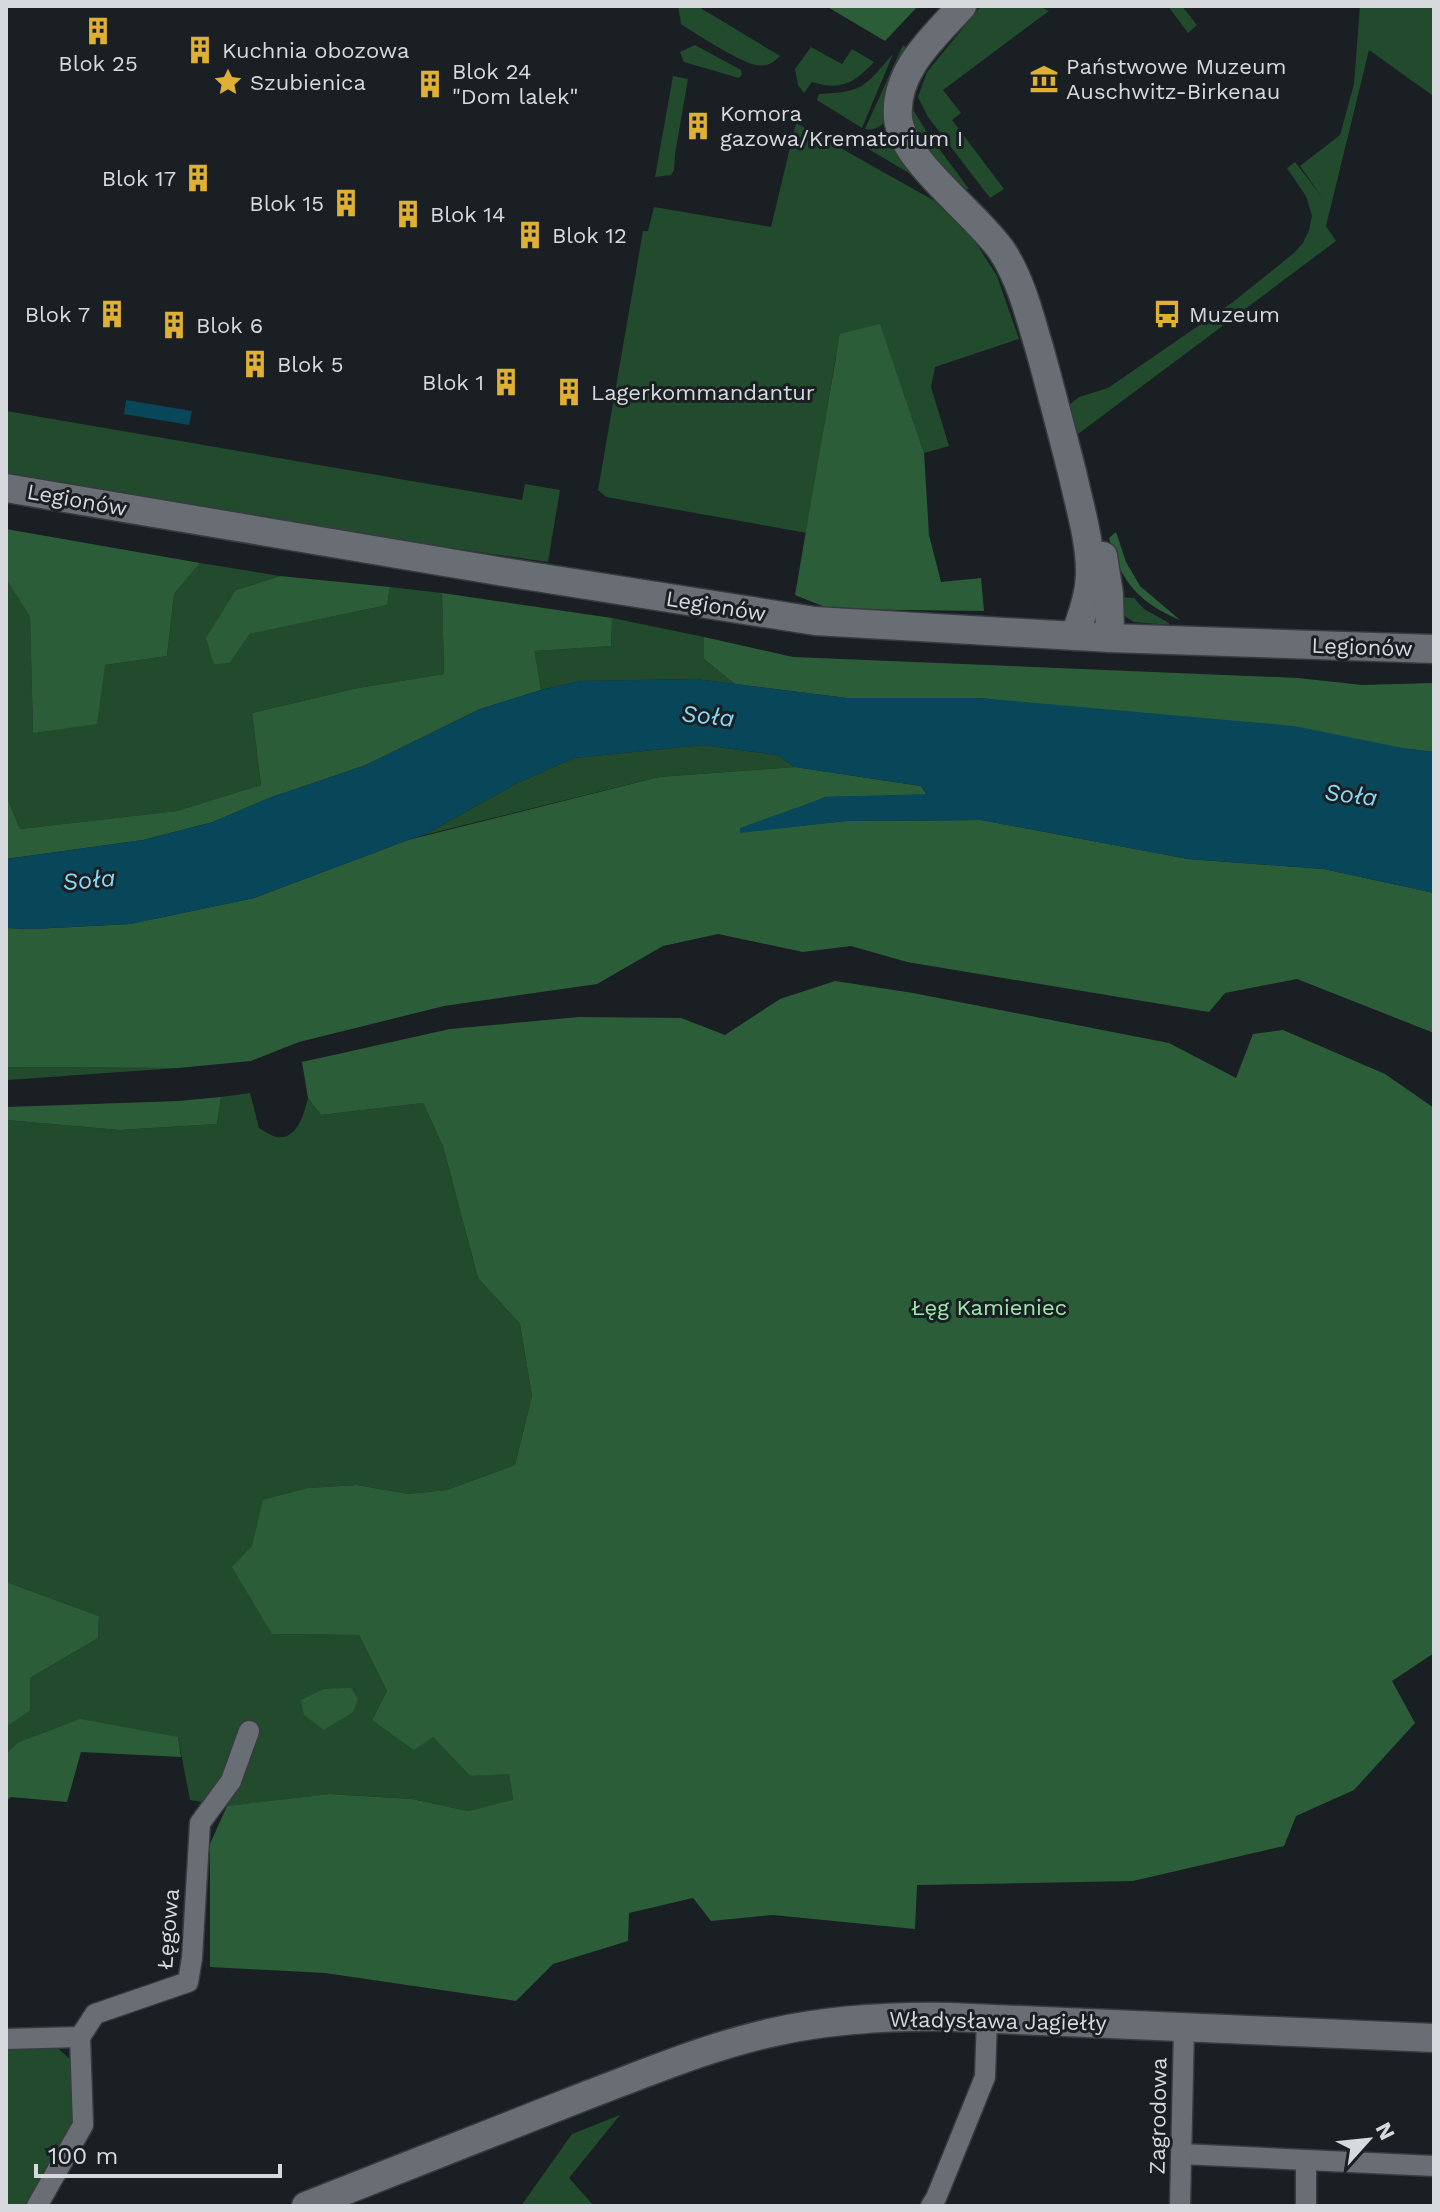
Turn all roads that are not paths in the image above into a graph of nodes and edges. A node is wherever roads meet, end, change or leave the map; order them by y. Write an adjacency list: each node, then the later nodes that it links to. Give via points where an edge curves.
1 (962, 6): 2 (street, via 923,48 904,80 898,102 901,130 917,157 990,236 1010,266 1027,305)
2 (1066, 448): 4 (street, via 1090,571); 5 (street, via 1105,561)
3 (6, 488): 4 (street, Legionów, via 815,621)
4 (1075, 636): 5 (street, Legionów)
5 (1110, 638): 6 (street, Legionów)
6 (1434, 649)
7 (249, 1731): 10 (street, Łęgowa, via 231,1781 200,1823 188,1982 95,2014)
8 (987, 2018): 9 (street, Władysława Jagiełły); 17 (street, Władysława Jagiełły, via 889,2017 826,2023 717,2046); 18 (street, via 985,2077)
9 (1184, 2027): 11 (street, Władysława Jagiełły); 13 (street, Zagrodowa)
10 (80, 2037): 12 (street); 16 (street, via 83,2125)
11 (1434, 2038)
12 (6, 2039)
13 (1182, 2154): 14 (street); 19 (street, Zagrodowa)
14 (1306, 2160): 15 (street); 20 (street)
15 (1434, 2166)
16 (37, 2206)
17 (306, 2206)
18 (931, 2206)
19 (1180, 2206)
20 (1306, 2206)

